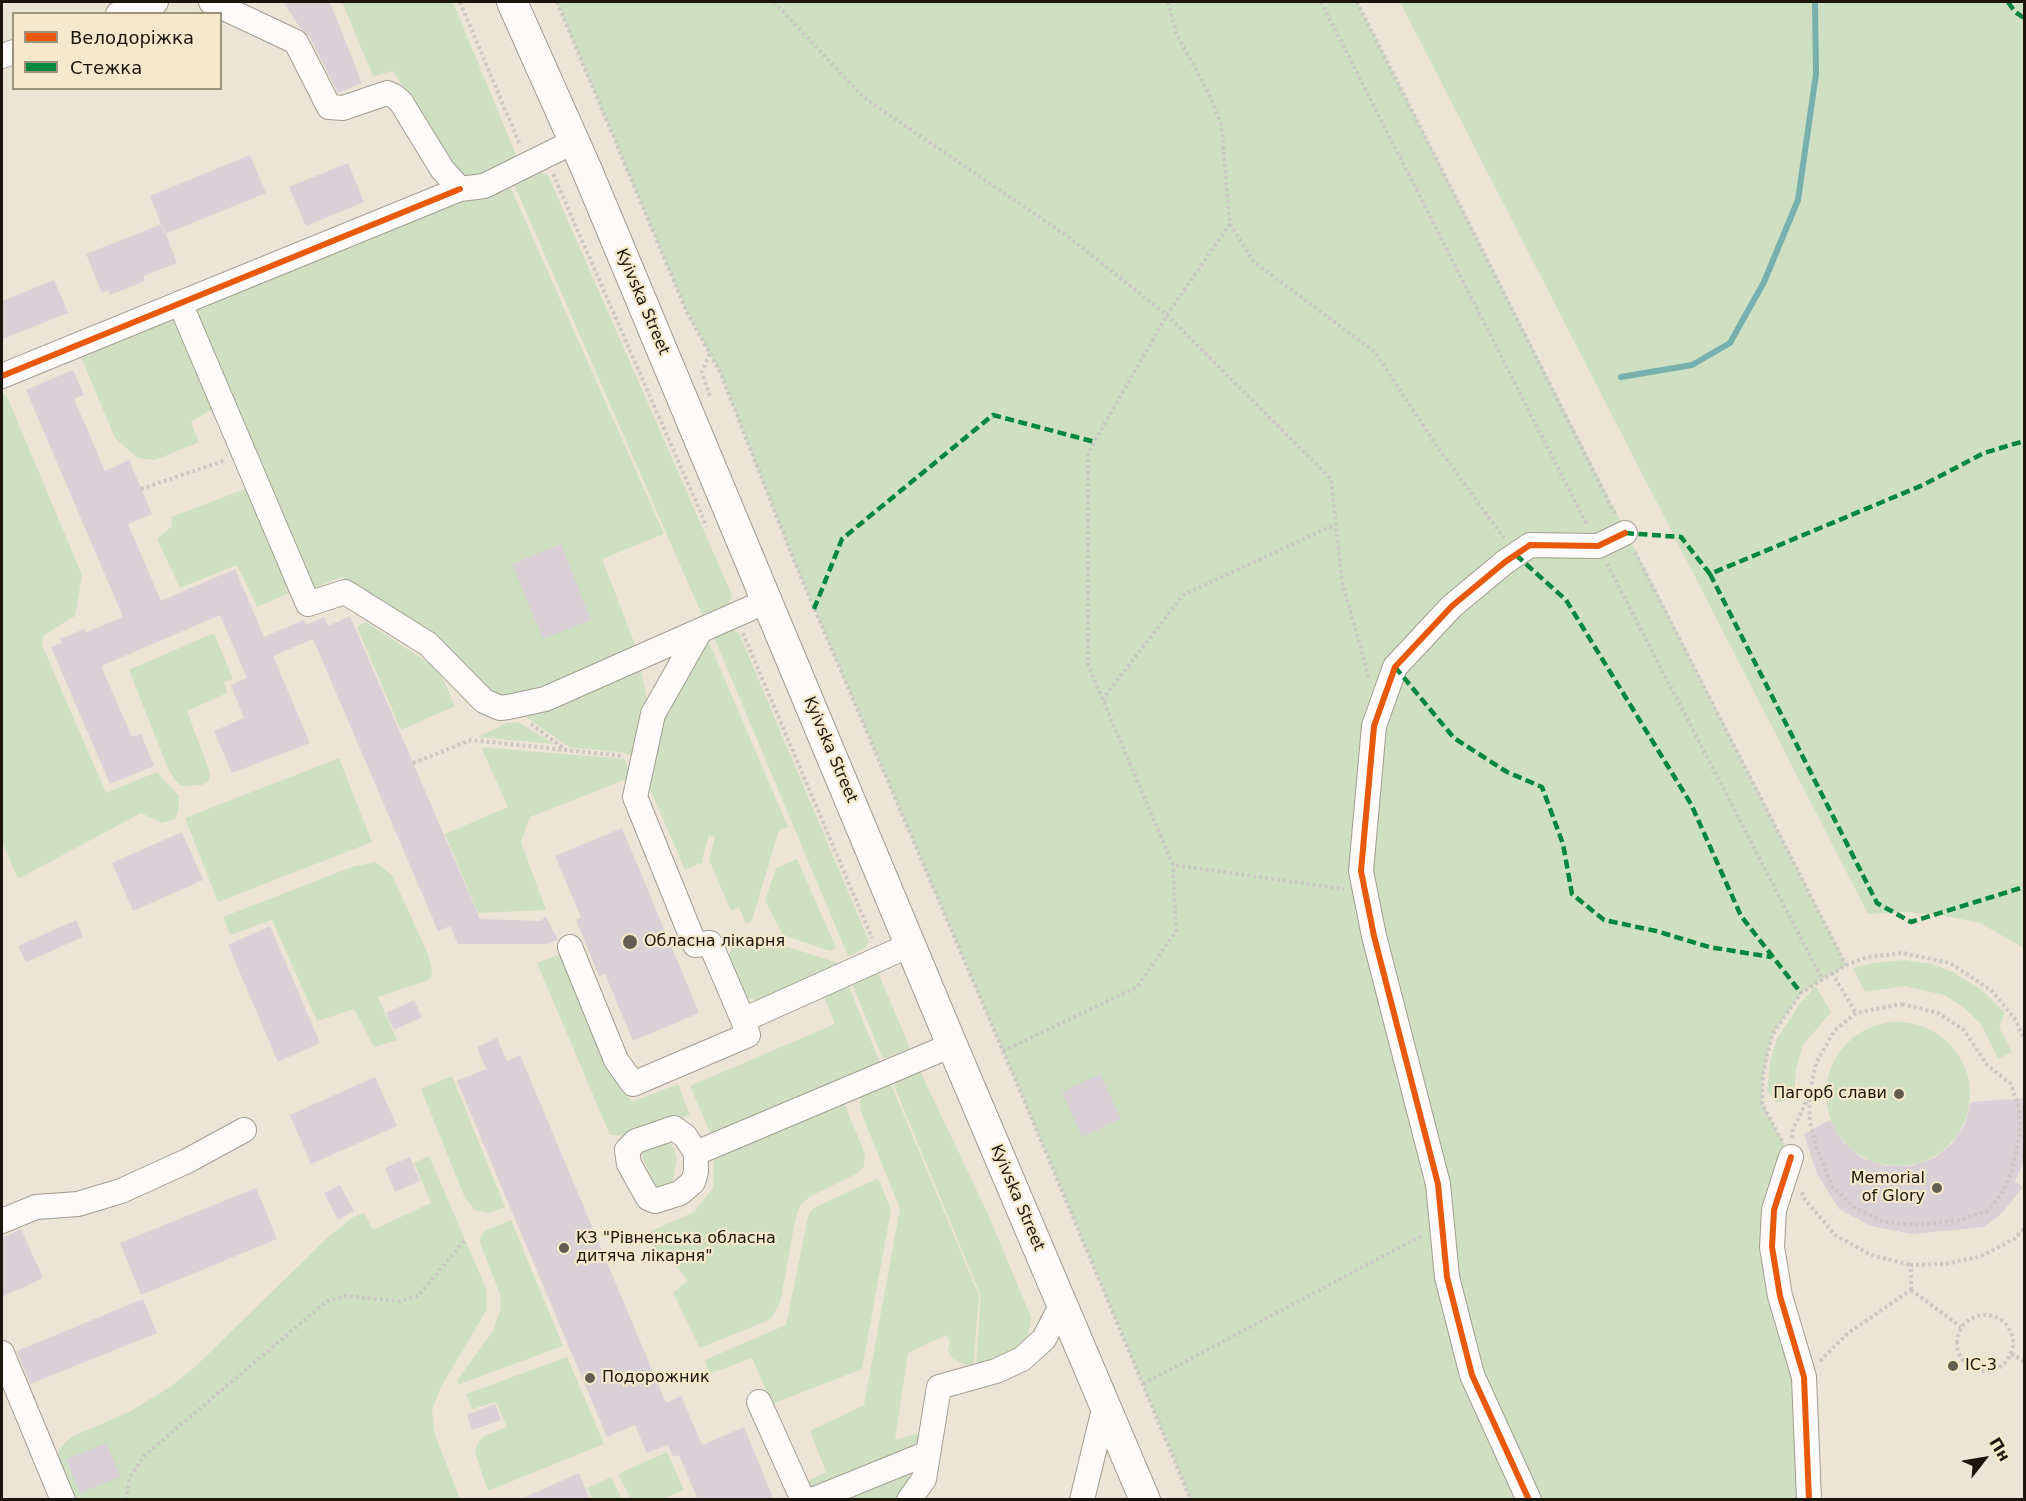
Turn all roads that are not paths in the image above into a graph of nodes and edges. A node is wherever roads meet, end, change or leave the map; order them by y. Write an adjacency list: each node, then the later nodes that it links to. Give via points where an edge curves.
1 (156, 2): 4 (street)
2 (211, 2): 6 (street, via 296,42 329,107 344,108 387,93 394,96 442,169)
3 (512, 2): 5 (main road, Kyivska Street)
4 (124, 12)
5 (574, 141): 6 (street, via 484,186); 10 (main road, Kyivska Street)
6 (460, 189): 7 (street)
7 (180, 303): 8 (street); 11 (street, via 308,604 345,592 428,644 484,701 500,708 545,699)
8 (2, 376)
9 (1625, 533): 31 (street, via 1598,546 1530,545 1516,555 1452,606 1395,667 1374,726 1362,860 1366,892 1438,1184 1447,1277 1472,1375)
10 (754, 607): 11 (street); 12 (main road, Kyivska Street)
11 (687, 632): 14 (street, via 653,714 635,797 695,945 710,944)
12 (910, 945): 14 (street); 15 (main road, Kyivska Street)
13 (570, 947): 14 (street, via 616,1060 633,1084 748,1035)
14 (743, 1020)
15 (952, 1045): 17 (street); 20 (main road, Kyivska Street)
16 (244, 1130): 19 (street, via 121,1191 78,1204 36,1207)
17 (696, 1153)
18 (1791, 1157): 32 (street, via 1774,1210 1772,1246 1780,1296 1804,1377)
19 (2, 1221)
20 (1062, 1304): 23 (main road, Kyivska Street); 24 (street, via 1044,1339 1022,1359 996,1371 939,1387)
21 (2, 1353): 25 (street)
22 (759, 1402): 26 (street)
23 (1105, 1405): 29 (street); 30 (main road, Kyivska Street)
24 (928, 1454): 27 (street); 28 (street, via 924,1479)
25 (63, 1500)
26 (803, 1500)
27 (812, 1500)
28 (909, 1500)
29 (1082, 1500)
30 (1145, 1500)
31 (1529, 1500)
32 (1809, 1500)

